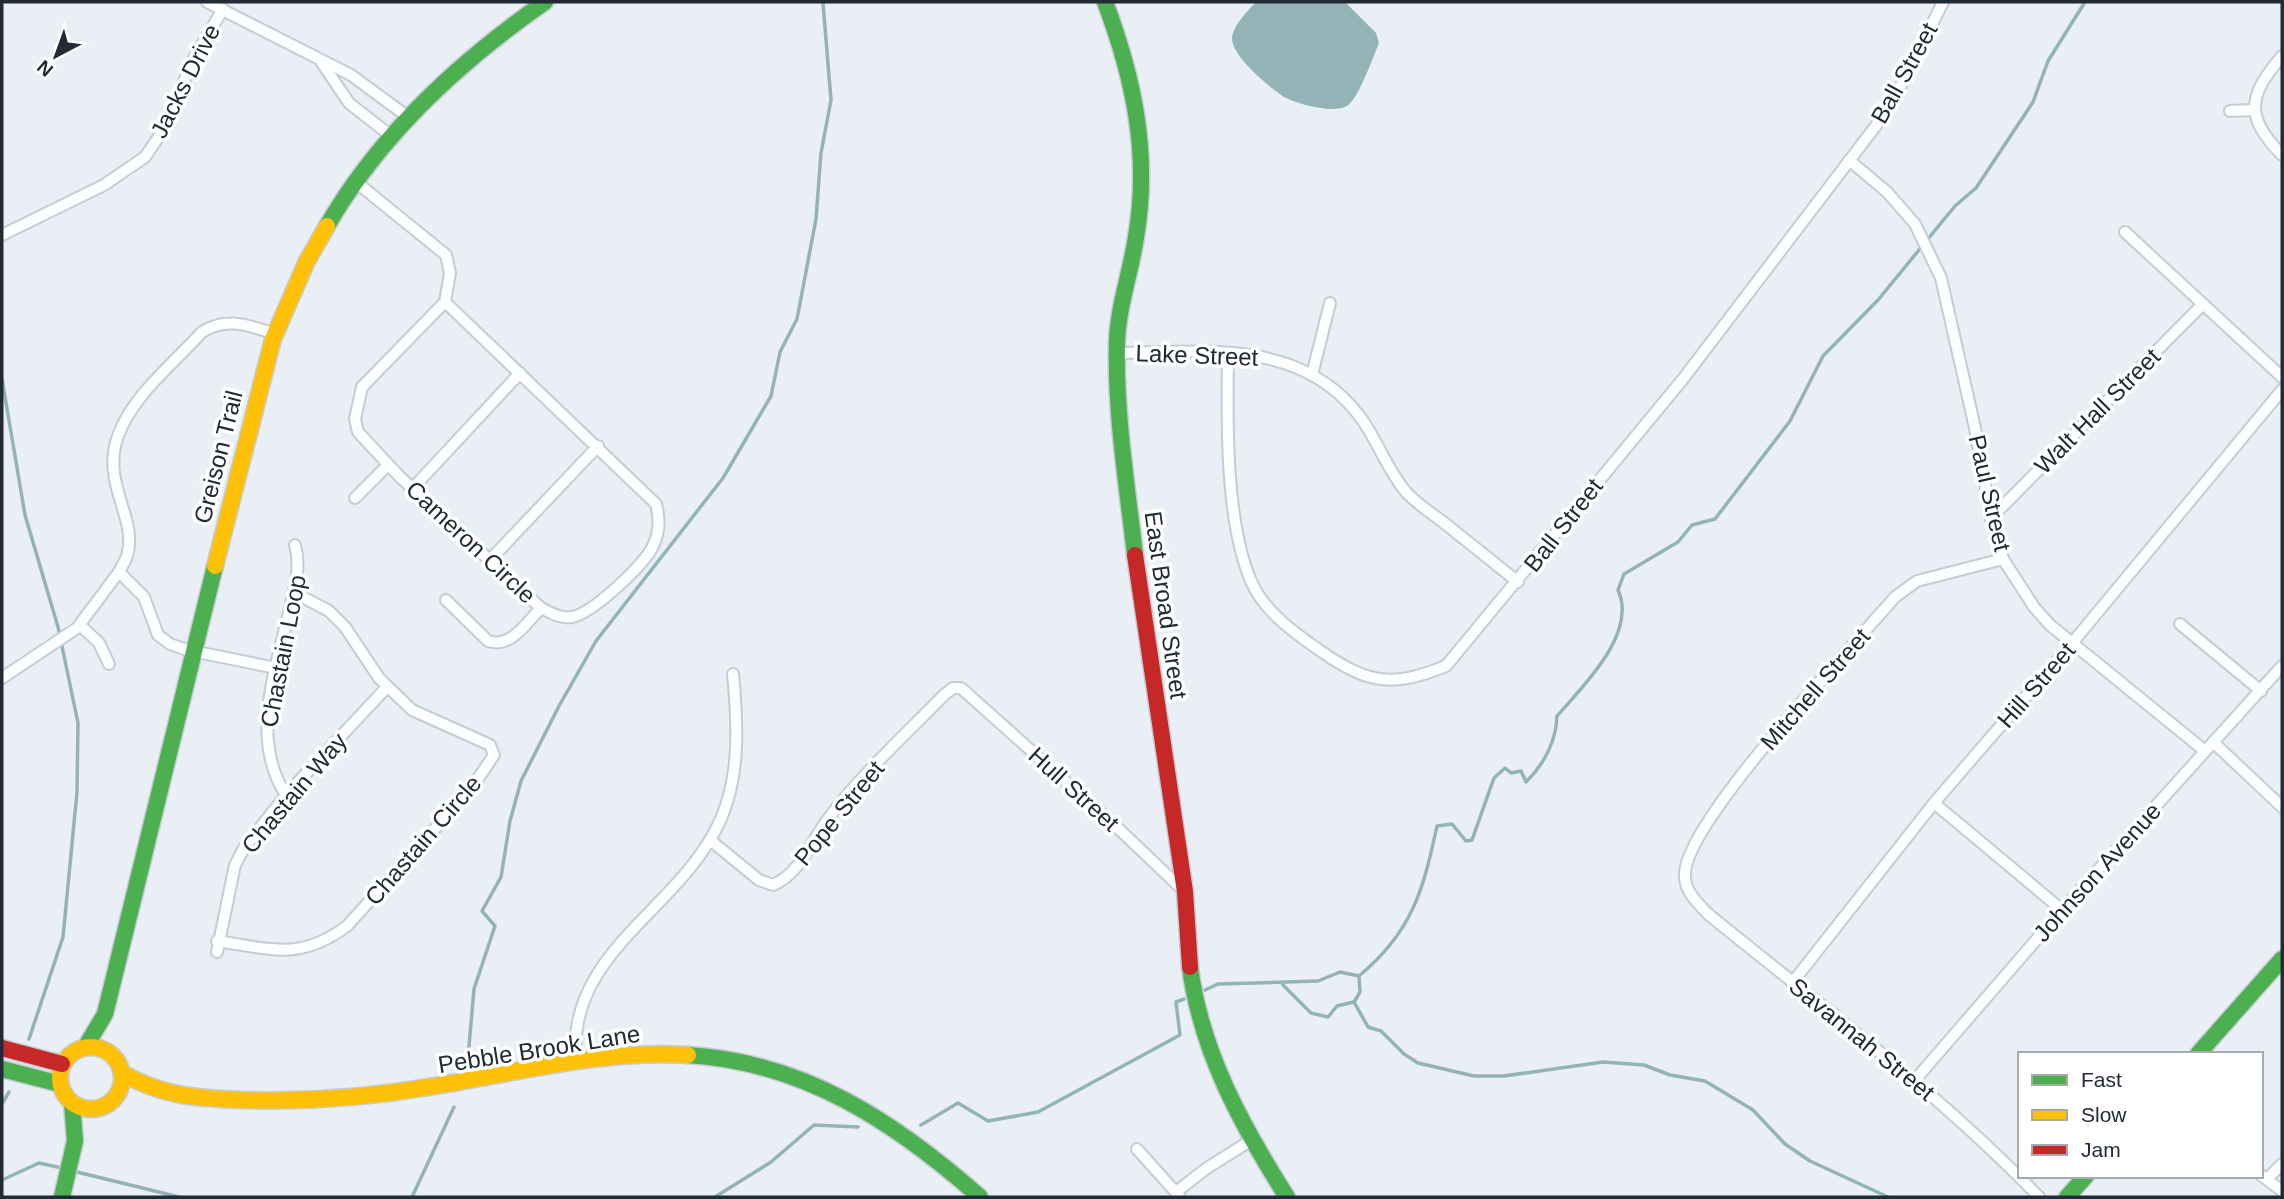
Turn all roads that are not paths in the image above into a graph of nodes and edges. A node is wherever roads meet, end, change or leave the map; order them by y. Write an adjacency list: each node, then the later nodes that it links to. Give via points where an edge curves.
1 (207, 2): 5 (street)
2 (545, 2): 10 (street, Greison Trail, via 459,65)
3 (1105, 2): 21 (street, East Broad Street, via 1131,76 1143,171 1141,211 1117,331)
4 (1943, 2): 13 (street, Ball Street, via 1881,119)
5 (223, 9): 7 (street); 16 (street, Jacks Drive, via 193,60 164,129 145,156 104,185)
6 (2282, 56): 8 (street, via 2259,88)
7 (322, 63): 10 (street, via 351,75); 11 (street, via 349,103)
8 (2253, 110): 9 (street); 12 (street, via 2258,126)
9 (2230, 111)
10 (408, 117): 11 (street, Greison Trail)
11 (391, 136): 14 (street, Greison Trail)
12 (2282, 155)
13 (1849, 160): 31 (street, Paul Street, via 1915,224 1941,278); 36 (street, Ball Street, via 1683,379)
14 (356, 182): 17 (street, via 446,255 450,273); 20 (street, Greison Trail, via 308,260)
15 (2126, 232): 19 (street)
16 (2, 235)
17 (445, 302): 23 (street, Cameron Circle); 28 (street, Cameron Circle, via 362,387 355,419 358,432)
18 (1330, 303): 24 (street)
19 (2203, 304): 25 (street); 31 (street, Walt Hall Street)
20 (276, 334): 35 (street, via 229,321 213,325 126,418 113,466 115,491 129,536 128,554); 43 (street, Greison Trail)
21 (1117, 353): 22 (street, Lake Street); 59 (street, East Broad Street, via 1126,470)
22 (1228, 354): 24 (street, Lake Street, via 1258,354); 36 (street, Ball Street, via 1227,445 1240,546 1252,583 1276,617 1338,663 1377,681 1416,678 1446,666)
23 (520, 373): 27 (street, Cameron Circle); 29 (street)
24 (1312, 375): 36 (street, Lake Street, via 1352,407 1409,495)
25 (2282, 377)
26 (2282, 390): 42 (street, Hill Street)
27 (598, 446): 34 (street); 39 (street, Cameron Circle, via 656,504 659,532 652,549 586,613 569,618)
28 (388, 464): 29 (street, Cameron Circle); 30 (street)
29 (413, 488): 34 (street, Cameron Circle)
30 (355, 498)
31 (1991, 517): 33 (street, Paul Street)
32 (295, 545): 37 (street, Chastain Loop, via 300,564)
33 (2003, 559): 42 (street, Paul Street, via 2034,607); 58 (street, Mitchell Street, via 1917,581 1895,597 1738,778 1695,841 1687,858)
34 (490, 560): 39 (street, Cameron Circle)
35 (118, 572): 41 (street); 43 (street, via 144,597 158,635 180,648)
36 (1518, 582)
37 (293, 592): 46 (street, Chastain Loop); 49 (street, Chastain Circle, via 329,611 345,627)
38 (446, 600): 39 (street, via 496,644 510,639)
39 (541, 608)
40 (2180, 624): 51 (street)
41 (80, 625): 44 (street, via 99,643); 48 (street)
42 (2073, 642): 53 (street, Paul Street); 55 (street, Hill Street)
43 (194, 650): 46 (street); 64 (street, Greison Trail)
44 (109, 664)
45 (2282, 666): 51 (street, Johnson Avenue)
46 (276, 668): 54 (street, Chastain Loop, via 265,741 275,779)
47 (733, 674): 57 (street, via 735,759 727,800)
48 (2, 678)
49 (387, 687): 54 (street, Chastain Way); 61 (street, Chastain Circle, via 412,710 489,745 494,755 485,770 347,926 327,941 287,950)
50 (961, 688): 57 (street, Pope Street, via 944,695 862,781 779,882 773,885 759,880); 59 (street, Hull Street)
51 (2261, 691): 52 (street, Johnson Avenue)
52 (2213, 742): 53 (street, Johnson Avenue); 56 (street)
53 (2205, 751): 60 (street, Johnson Avenue)
54 (286, 796): 61 (street, Chastain Way, via 235,865)
55 (1934, 803): 60 (street); 63 (street, Hill Street)
56 (2282, 807)
57 (710, 840): 69 (street, via 586,991 573,1035)
58 (1686, 884): 63 (street, Savannah Street, via 1708,914)
59 (1185, 892): 80 (street, East Broad Street, via 1185,945 1194,997 1226,1092)
60 (2062, 910): 73 (street, Johnson Avenue)
61 (217, 947)
62 (2282, 959): 68 (street)
63 (1793, 983): 73 (street, Savannah Street)
64 (105, 1014): 65 (street, Greison Trail); 67 (street, Greison Trail)
65 (86, 1046): 67 (street); 70 (street)
66 (2, 1048): 70 (street)
67 (109, 1052): 72 (street)
68 (2200, 1052)
69 (576, 1062): 75 (street, Pebble Brook Lane, via 423,1091 330,1100 236,1100); 90 (street, Pebble Brook Lane, via 652,1053 687,1054 739,1060 791,1075 870,1109 919,1143)
70 (62, 1064): 74 (street)
71 (2, 1069): 74 (street)
72 (122, 1073): 75 (street, Pebble Brook Lane); 76 (street)
73 (1915, 1080): 83 (street, Savannah Street)
74 (60, 1084): 77 (street)
75 (150, 1089): 76 (street, Pebble Brook Lane)
76 (115, 1098): 78 (street)
77 (72, 1103): 78 (street); 79 (street)
78 (95, 1109): 79 (street)
79 (75, 1141): 87 (street)
80 (1251, 1141): 89 (street, via 1207,1168); 91 (street, East Broad Street)
81 (1137, 1149): 89 (street)
82 (2282, 1164): 84 (street)
83 (2018, 1177)
84 (2264, 1177): 88 (street)
85 (2019, 1178): 92 (street, Savannah Street)
86 (2084, 1178): 93 (street)
87 (64, 1190)
88 (2282, 1191)
89 (1178, 1195)
90 (980, 1197)
91 (1287, 1197)
92 (2039, 1197)
93 (2067, 1197)

